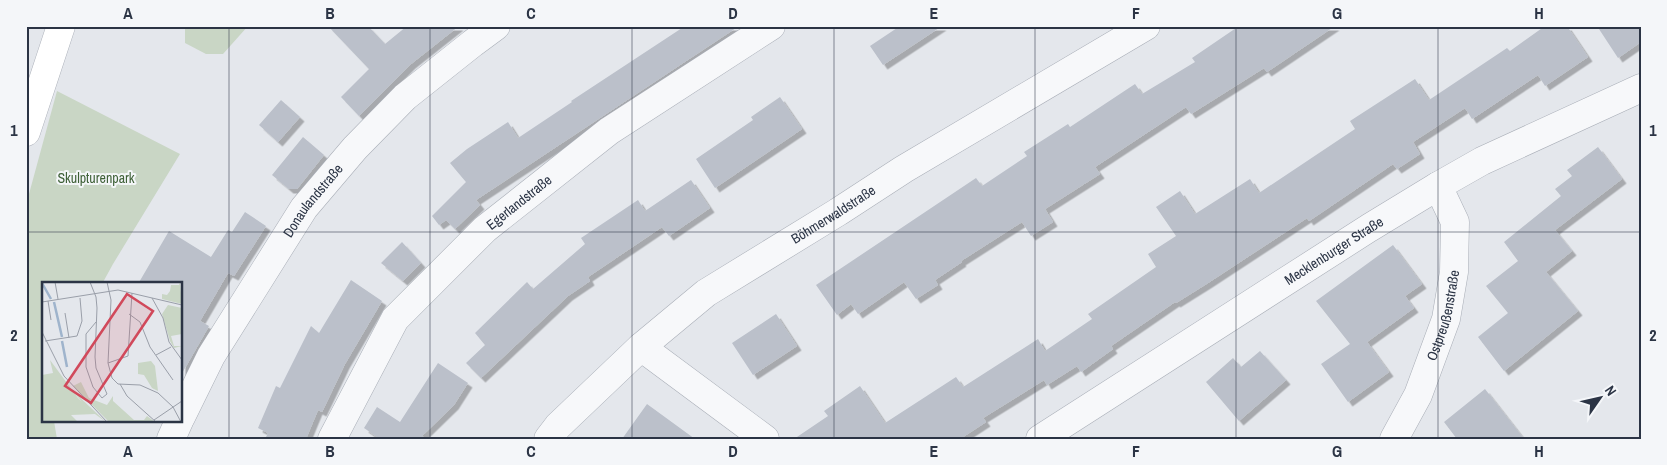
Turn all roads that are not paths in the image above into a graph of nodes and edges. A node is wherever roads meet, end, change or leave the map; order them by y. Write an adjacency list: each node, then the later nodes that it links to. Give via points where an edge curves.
1 (60, 26): 6 (main road)
2 (496, 26): 9 (street, Donaulandstraße, via 405,97 355,148 304,208 211,356)
3 (770, 26): 12 (street, Egerlandstraße, via 609,131 485,229 395,319)
4 (1146, 26): 8 (street, Böhmerwaldstraße, via 904,169 706,293)
5 (1641, 88): 7 (street, Mecklenburger Straße, via 1482,161)
6 (26, 132)
7 (1438, 186): 15 (street, Mecklenburger Straße); 16 (street, Ostpreußenstraße, via 1455,222 1454,272 1446,319 1418,395)
8 (641, 347): 13 (street, Böhmerwaldstraße); 14 (street)
9 (182, 415)
10 (179, 422): 11 (street)
11 (171, 439)
12 (332, 439)
13 (548, 439)
14 (765, 439)
15 (1040, 439)
16 (1394, 439)

